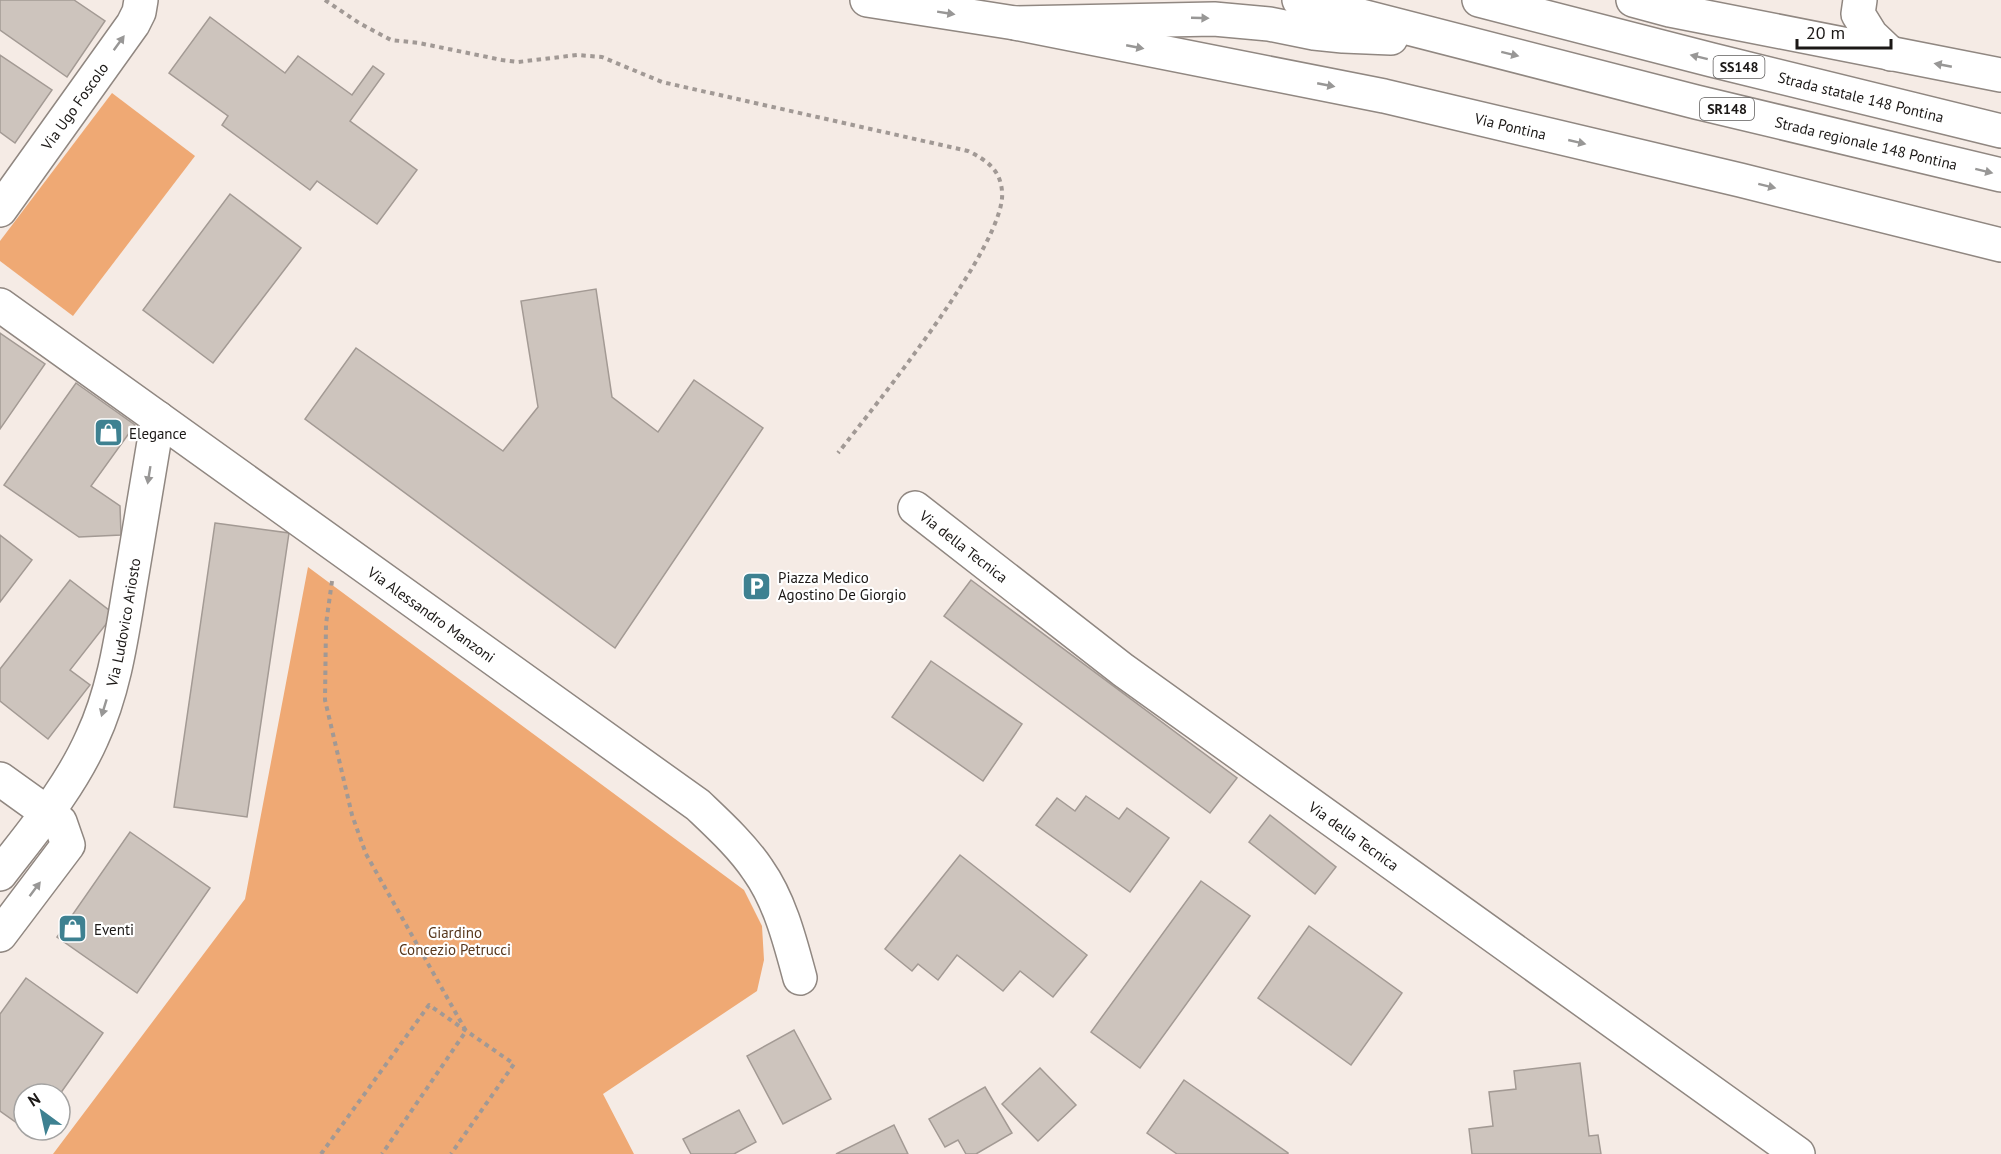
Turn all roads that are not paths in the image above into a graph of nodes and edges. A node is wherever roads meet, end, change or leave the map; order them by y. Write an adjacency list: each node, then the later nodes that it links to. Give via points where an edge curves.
1 (141, 0): 13 (main road, Via Ugo Foscolo, one-way to 1, via 133,24)
2 (867, 0): 7 (main road, one-way to 7)
3 (1299, 0): 8 (main road)
4 (1479, 0): 11 (main road, Strada statale 148 Pontina / SS148, one-way to 4)
5 (1633, 0): 9 (main road)
6 (1860, 0): 9 (main road, via 1858,14 1871,35)
7 (1015, 23): 8 (main road, one-way to 8, via 1214,19 1343,36); 14 (main road, Via Pontina, one-way to 14, via 1384,96)
8 (1453, 39): 12 (main road, Strada regionale 148 Pontina / SR148, one-way to 12)
9 (1891, 54): 10 (main road, one-way to 9)
10 (2001, 75)
11 (2001, 131)
12 (2001, 175)
13 (0, 210)
14 (2001, 245)
15 (0, 305): 16 (main road, Via Alessandro Manzoni)
16 (158, 418): 19 (main road, Via Ludovico Ariosto, one-way to 19, via 111,684 92,738); 22 (main road, Via Alessandro Manzoni, via 698,805 763,878 784,924)
17 (915, 508): 23 (main road, Via della Tecnica, via 1123,670)
18 (0, 779): 19 (main road)
19 (48, 812): 20 (main road, Via Ludovico Ariosto); 21 (main road, one-way to 19, via 68,845 60,822)
20 (0, 874)
21 (0, 935)
22 (800, 978)
23 (1798, 1154)

